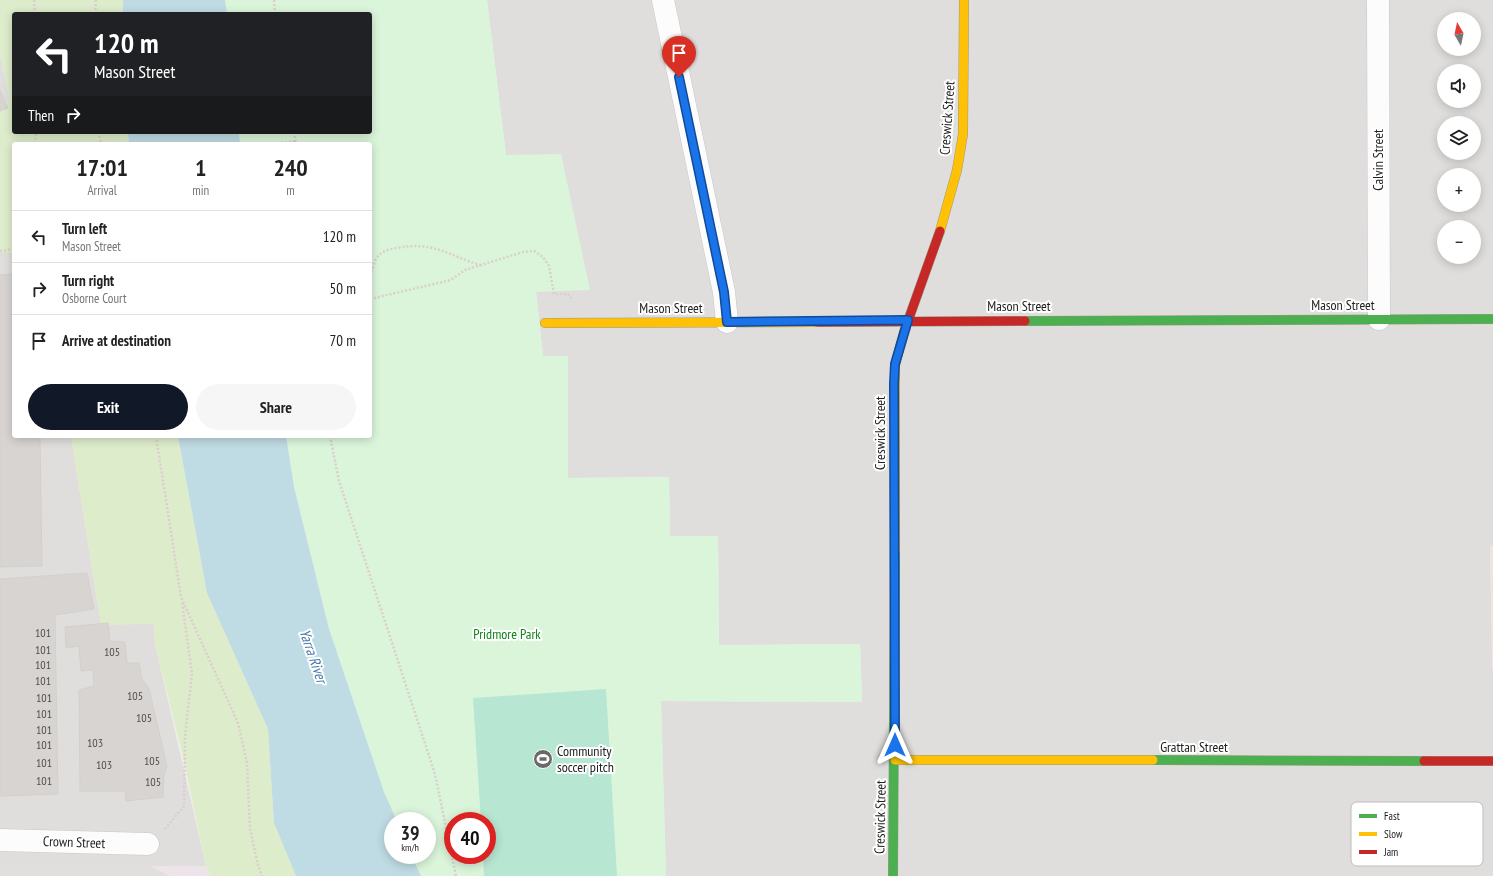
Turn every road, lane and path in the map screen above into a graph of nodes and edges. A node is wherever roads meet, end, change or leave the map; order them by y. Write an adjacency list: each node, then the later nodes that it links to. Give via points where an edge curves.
1 (34, 0): 7 (path)
2 (96, 0): 8 (path)
3 (274, 0): 9 (path)
4 (663, 0): 18 (street, via 724,292)
5 (964, 0): 17 (street, Creswick Street, via 961,154 935,244)
6 (1378, 0): 15 (street, Calvin Street)
7 (35, 12)
8 (95, 12)
9 (275, 12)
10 (12, 250): 11 (path)
11 (0, 251)
12 (480, 265): 13 (path, via 459,259 439,249 414,245 384,251 376,259); 14 (path, via 465,270 451,280); 20 (path, via 534,251 543,257 549,266 554,294 568,294)
13 (372, 270)
14 (372, 299)
15 (1379, 319): 16 (street, Mason Street); 17 (street, Mason Street)
16 (1493, 319)
17 (908, 320): 18 (street, Mason Street); 24 (street, Creswick Street, via 895,364 894,384)
18 (727, 322): 20 (street, Mason Street)
19 (545, 323): 20 (street, Mason Street)
20 (588, 323)
21 (156, 438): 23 (path)
22 (330, 438): 29 (path, via 338,480 435,774)
23 (181, 597): 27 (path, via 192,674 185,737 184,806 166,829); 28 (path, via 238,723 247,763 250,829)
24 (895, 760): 25 (street, Grattan Street); 30 (street, Creswick Street)
25 (1493, 761)
26 (0, 840): 27 (street, Crown Street)
27 (148, 844)
28 (262, 876)
29 (456, 876)
30 (893, 876)

